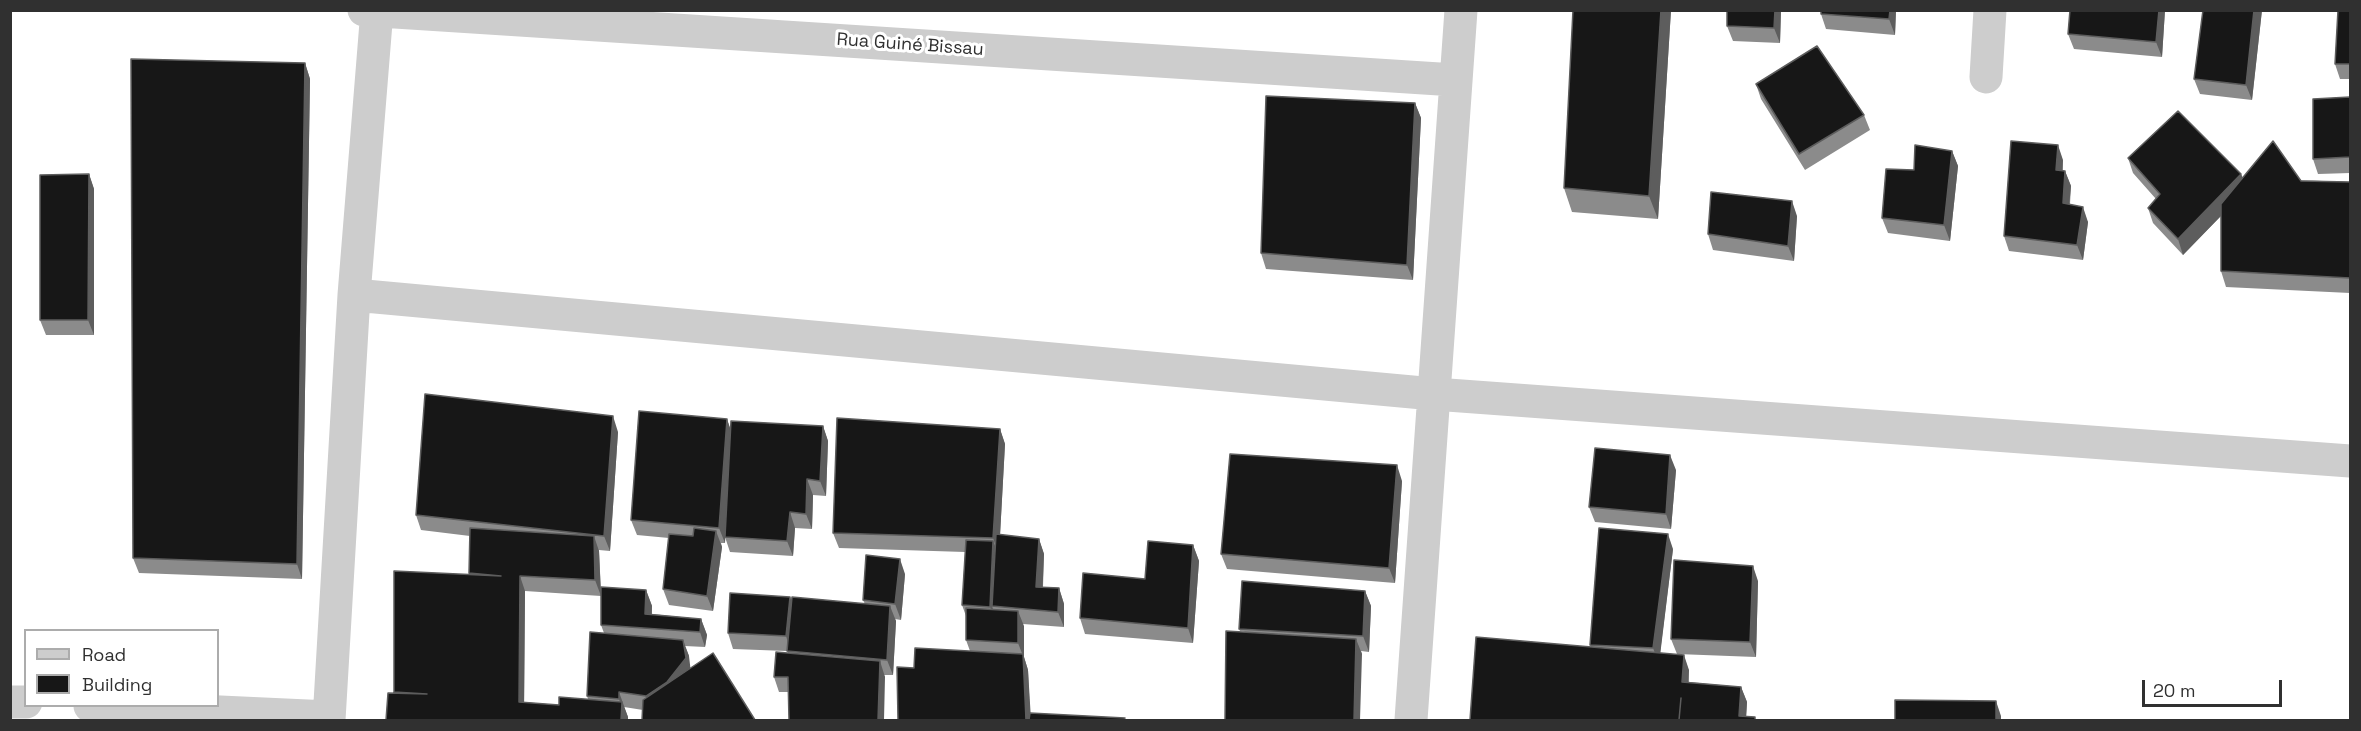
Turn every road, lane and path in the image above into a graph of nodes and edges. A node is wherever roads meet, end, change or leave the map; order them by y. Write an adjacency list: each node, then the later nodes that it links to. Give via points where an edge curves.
1 (1461, 10): 5 (street)
2 (1990, 10): 4 (street)
3 (372, 11): 5 (street, Rua Guiné Bissau); 6 (street)
4 (1986, 77)
5 (1455, 80): 7 (street)
6 (354, 295): 7 (street); 10 (street)
7 (1434, 394): 8 (street); 11 (street)
8 (2350, 461)
9 (124, 707): 10 (street)
10 (329, 719)
11 (1411, 720)

